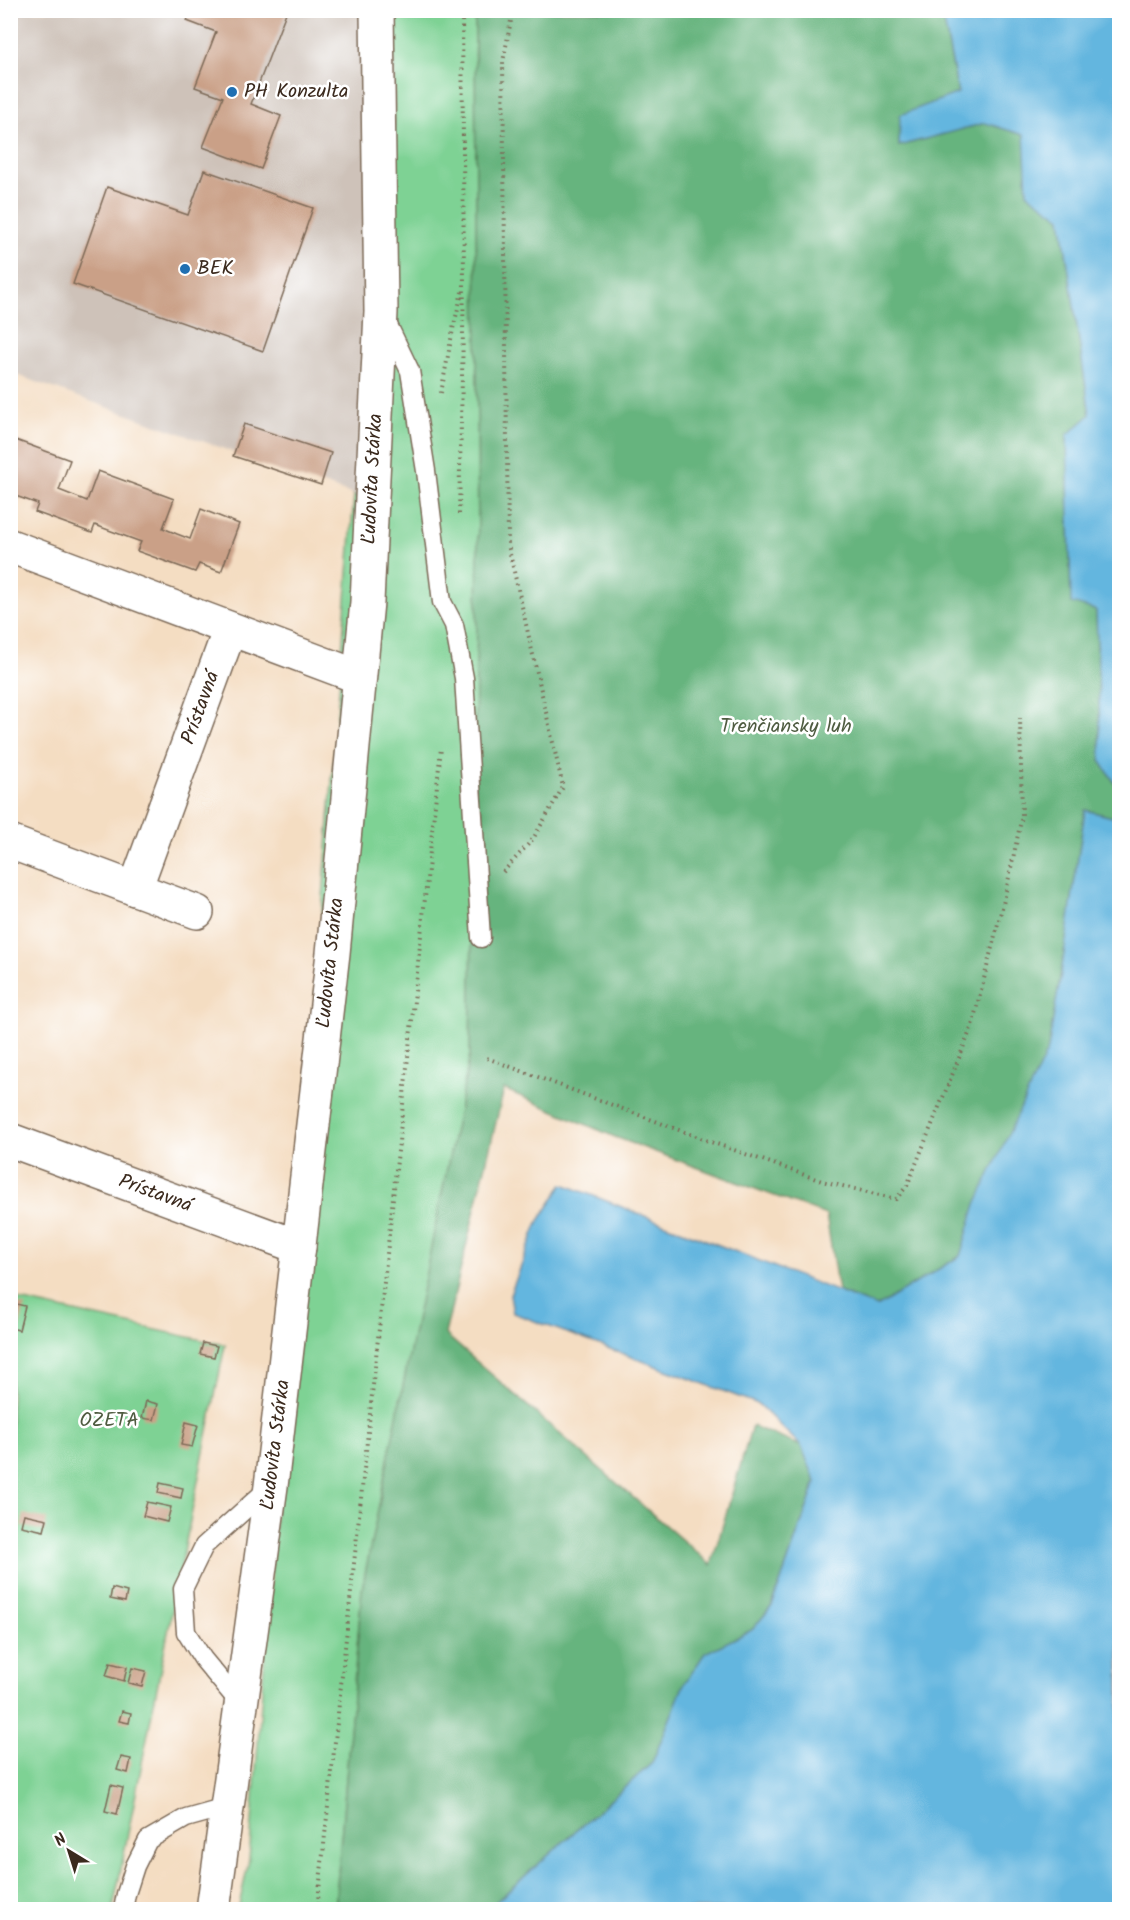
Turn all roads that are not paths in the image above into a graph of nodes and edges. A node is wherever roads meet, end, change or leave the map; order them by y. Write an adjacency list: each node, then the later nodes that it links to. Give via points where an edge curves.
1 (377, 10): 2 (street, Ľudovíta Stárka)
2 (381, 312): 5 (street, Ľudovíta Stárka, via 368,590); 9 (lane, via 410,370 442,602 454,625 464,678)
3 (10, 546): 4 (street)
4 (230, 629): 5 (street); 7 (street, Prístavná)
5 (359, 677): 11 (street, Ľudovíta Stárka, via 333,953)
6 (10, 842): 7 (street)
7 (135, 889): 8 (street)
8 (198, 912)
9 (481, 938)
10 (10, 1140): 11 (street, Prístavná)
11 (299, 1247): 12 (street, Ľudovíta Stárka)
12 (271, 1486): 13 (street, Ľudovíta Stárka); 13 (lane, via 204,1546 183,1589 186,1632)
13 (242, 1706): 14 (street, Ľudovíta Stárka)
14 (229, 1806): 15 (lane, via 186,1818 148,1840 135,1866); 16 (street, Ľudovíta Stárka)
15 (123, 1910)
16 (213, 1910)

